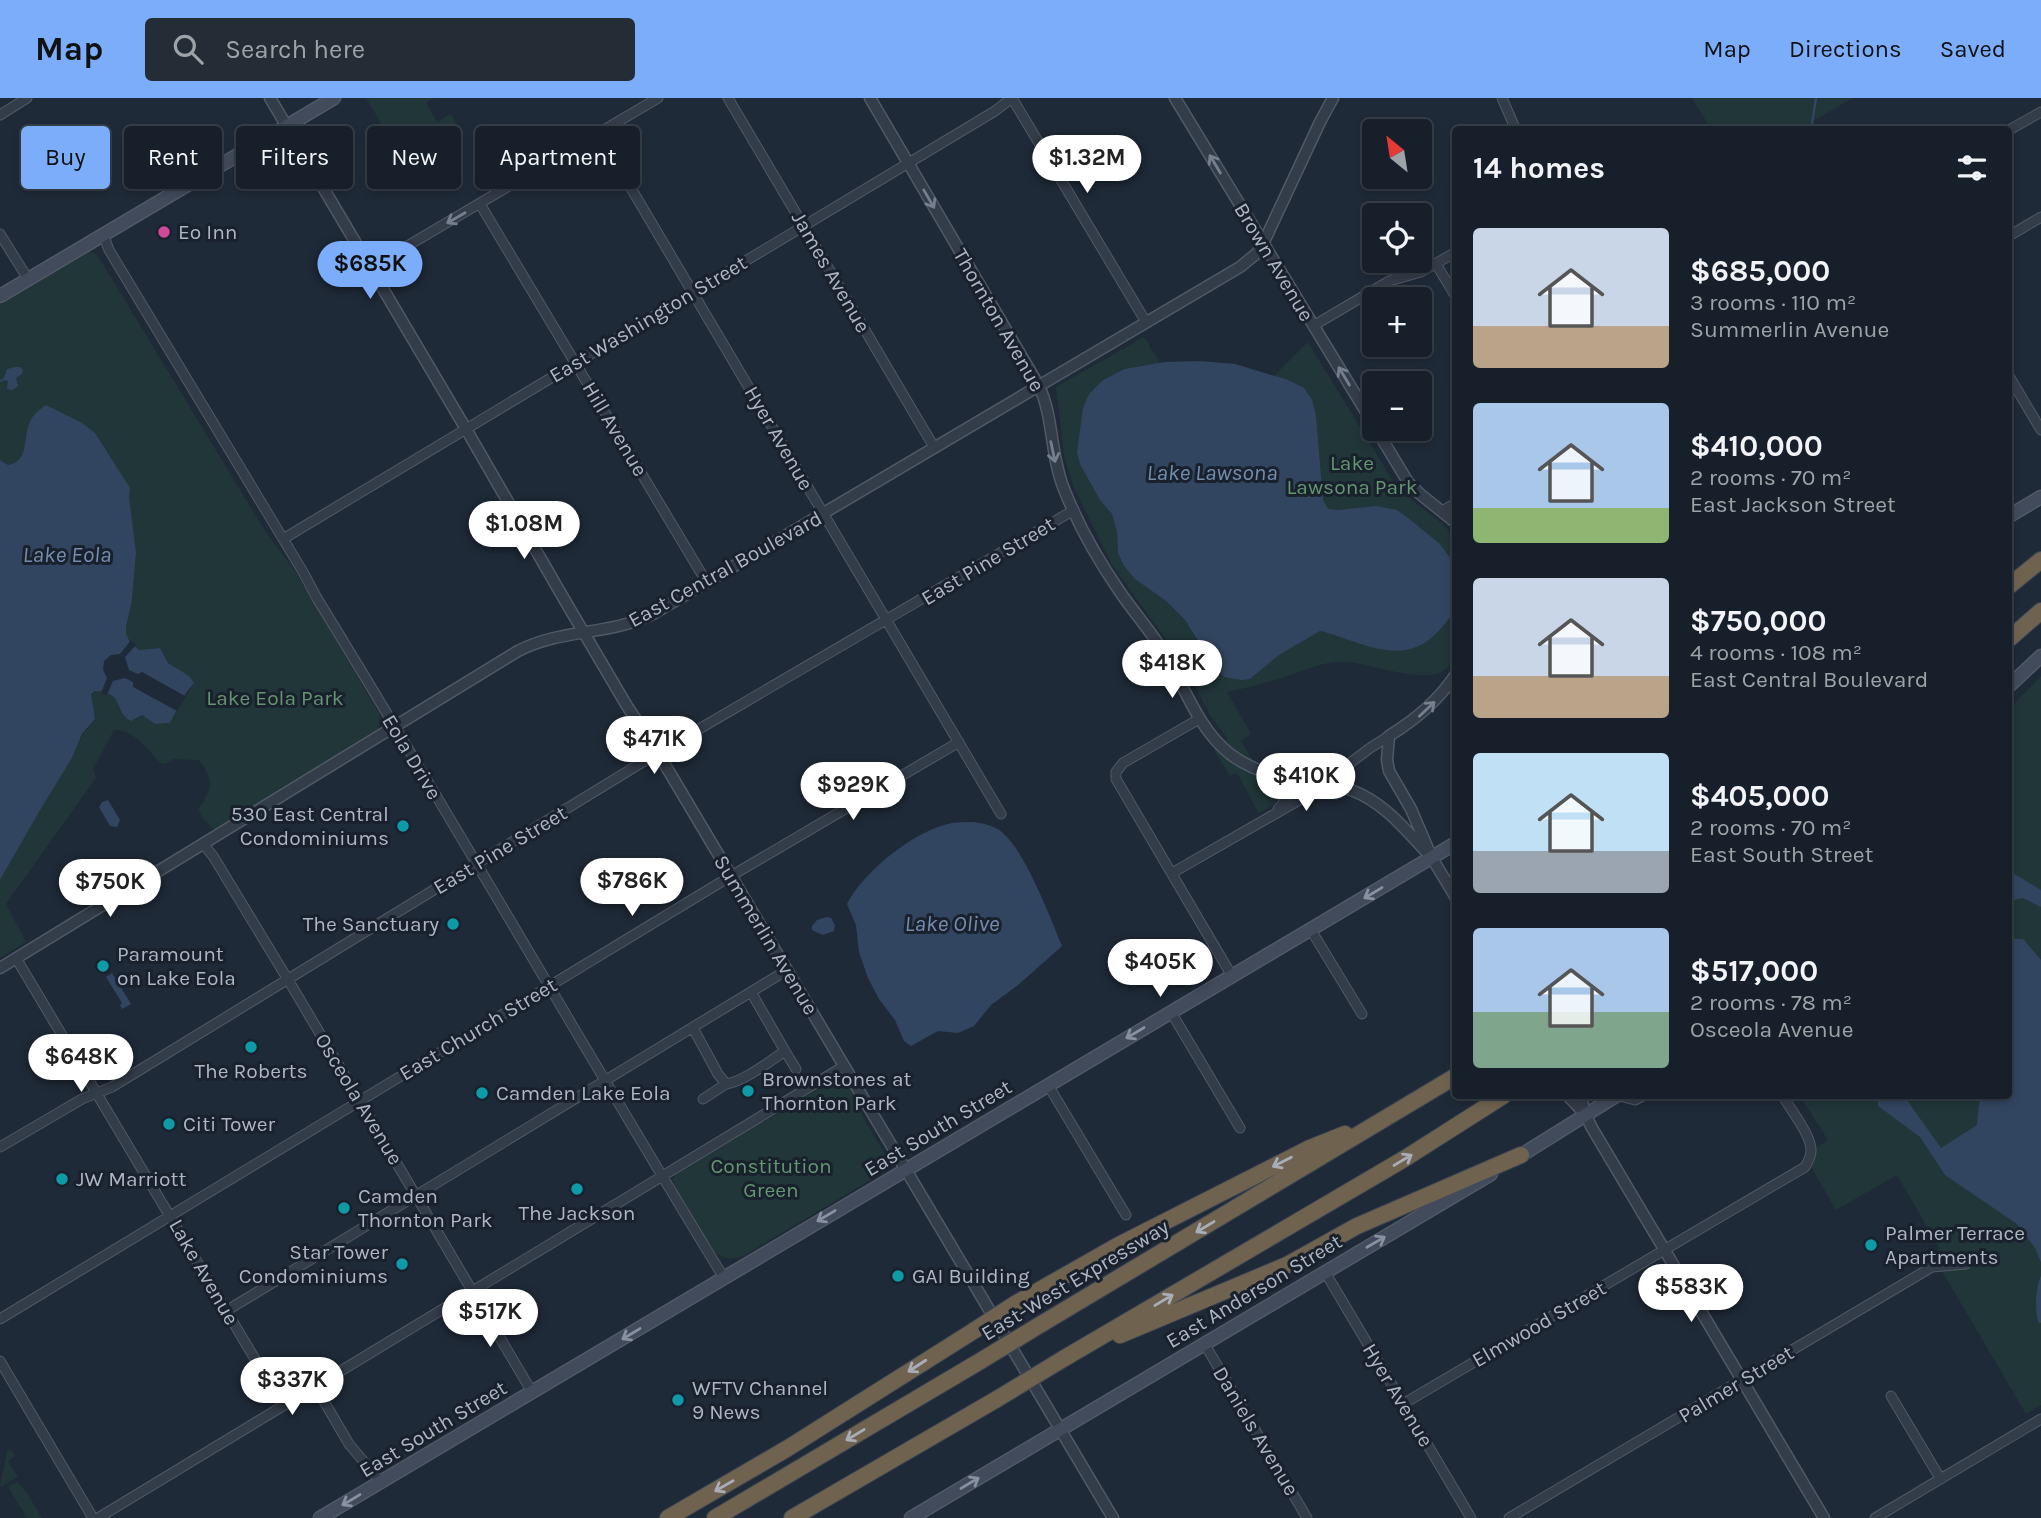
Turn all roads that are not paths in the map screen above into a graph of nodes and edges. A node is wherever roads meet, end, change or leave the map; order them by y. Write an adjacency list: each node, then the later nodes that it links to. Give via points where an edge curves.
1 (27, 98): 12 (street)
2 (270, 98): 13 (street, Summerlin Avenue)
3 (334, 98): 13 (main road)
4 (656, 98): 14 (street)
5 (728, 98): 24 (street, James Avenue)
6 (870, 98): 18 (street, Thornton Avenue)
7 (1012, 98): 18 (street, East Washington Street); 36 (street)
8 (1175, 98): 28 (street, Brown Avenue, one-way to 8)
9 (1333, 98): 28 (street, East Central Boulevard)
10 (1502, 98): 15 (street)
11 (2041, 111): 16 (street)
12 (0, 115)
13 (286, 126)
14 (612, 126)
15 (1514, 126)
16 (2012, 128)
17 (236, 156): 26 (main road)
18 (907, 163): 24 (street, East Washington Street); 40 (street, Thornton Avenue, one-way to 40)
19 (323, 189): 31 (street, Summerlin Avenue)
20 (506, 189): 22 (street)
21 (632, 189): 34 (street, Hyer Avenue)
22 (480, 204): 31 (street, one-way to 31); 38 (street, Hill Avenue)
23 (2041, 217): 27 (street)
24 (804, 226): 34 (street, East Washington Street); 45 (street, James Avenue)
25 (0, 234): 32 (street)
26 (103, 234): 32 (main road); 53 (street, Eola Drive)
27 (2012, 234)
28 (1263, 244): 36 (street, East Central Boulevard, via 1240,268); 37 (street, Brown Avenue)
29 (1452, 254): 30 (street)
30 (1436, 264): 33 (street); 37 (street, via 1389,281)
31 (370, 268): 42 (street, Summerlin Avenue)
32 (28, 279): 35 (main road)
33 (1452, 290)
34 (693, 292): 38 (street, East Washington Street); 50 (street, Hyer Avenue)
35 (0, 296)
36 (1146, 322): 40 (street, East Central Boulevard)
37 (1313, 326): 41 (street, Brown Avenue, one-way to 37)
38 (575, 363): 42 (street, East Washington Street); 56 (street, Hill Avenue)
39 (2012, 381): 43 (street)
40 (1039, 386): 45 (street, East Central Boulevard); 48 (street, Thornton Avenue, one-way to 48, via 1057,471)
41 (1362, 406)
42 (466, 429): 53 (street, East Washington Street); 60 (street, Summerlin Avenue)
43 (2041, 430)
44 (1383, 441): 49 (street, Brown Avenue, via 1408,482)
45 (934, 447): 50 (street, East Central Boulevard)
46 (2041, 497): 51 (main road)
47 (1452, 505): 49 (street)
48 (1074, 510): 59 (street, East Pine Street); 65 (street, Thornton Avenue, via 1107,572 1167,658)
49 (1442, 511): 52 (street, Brown Avenue)
50 (823, 514): 56 (street, East Central Boulevard); 59 (street, Hyer Avenue)
51 (2012, 514)
52 (1452, 520)
53 (283, 539): 66 (street, Eola Drive)
54 (2041, 558): 55 (highway); 57 (highway)
55 (2012, 572)
56 (707, 583): 60 (street, East Central Boulevard, via 638,621)
57 (2012, 583)
58 (2041, 611): 61 (highway)
59 (888, 620): 68 (street, Hyer Avenue); 69 (street, East Pine Street)
60 (584, 633): 66 (street, East Central Boulevard, via 531,645); 69 (street, Summerlin Avenue)
61 (2012, 636)
62 (2041, 656): 64 (main road)
63 (1452, 679): 67 (street, one-way to 63, via 1436,701)
64 (2012, 683)
65 (1199, 719): 70 (street, Thornton Avenue, via 1230,754); 78 (street, via 1123,763 1116,772 1118,784)
66 (395, 728): 74 (street, East Central Boulevard); 77 (street, Eola Drive)
67 (1389, 736): 71 (street); 76 (street, via 1389,771 1412,809)
68 (959, 742): 72 (street, Hyer Avenue); 79 (street, East Church Street)
69 (658, 753): 77 (street, East Pine Street); 79 (street, Summerlin Avenue)
70 (1278, 777): 71 (street, Thornton Avenue); 73 (street, via 1286,799)
71 (1322, 784): 73 (street); 76 (street, Thornton Avenue, via 1348,789 1379,804)
72 (1001, 814)
73 (1272, 814): 78 (street)
74 (203, 844): 82 (street, East Central Boulevard); 86 (street, Osceola Avenue)
75 (1452, 846): 76 (main road, East South Street)
76 (1432, 858): 80 (street); 81 (main road, East South Street, one-way to 81)
77 (477, 864): 86 (street, East Pine Street); 87 (street, Eola Drive)
78 (1172, 873): 85 (street)
79 (731, 876): 84 (street, Summerlin Avenue); 87 (street, East Church Street)
80 (1452, 891)
81 (1311, 930): 85 (main road, East South Street); 90 (street)
82 (16, 958): 83 (street, East Central Boulevard); 99 (street, Lake Avenue)
83 (0, 968)
84 (787, 970): 88 (street); 93 (street, Summerlin Avenue)
85 (1233, 976): 89 (main road, East South Street)
86 (287, 978): 99 (street, East Pine Street); 106 (street, Osceola Avenue)
87 (548, 987): 96 (street, Eola Drive); 106 (street, East Church Street)
88 (751, 992): 91 (street); 92 (street)
89 (1171, 1012): 98 (main road, East South Street, one-way to 98); 109 (street)
90 (1362, 1014)
91 (692, 1028): 96 (street); 97 (street)
92 (785, 1051): 94 (street); 97 (street)
93 (844, 1066): 112 (street, Summerlin Avenue); 113 (street)
94 (796, 1069)
95 (1452, 1078): 108 (highway, East-West Expressway)
96 (604, 1081): 113 (street, Eola Drive); 114 (street)
97 (726, 1084): 100 (street)
98 (1048, 1085): 112 (main road, East South Street); 115 (street)
99 (97, 1093): 110 (street, East Pine Street); 116 (street, Lake Avenue)
100 (702, 1099)
101 (1498, 1099): 125 (highway, one-way to 101)
102 (1571, 1099): 107 (street)
103 (1582, 1099): 107 (street)
104 (1612, 1099): 107 (main road, East Anderson Street)
105 (1785, 1099): 117 (street, Elmwood Street, via 1806,1135 1811,1152 1805,1167)
106 (359, 1101): 114 (street, Osceola Avenue); 116 (street, East Church Street)
107 (1585, 1114): 111 (main road, East Anderson Street); 117 (street)
108 (1390, 1117): 140 (highway, one-way to 140, bridge, via 1310,1148 1116,1246); 141 (highway, East-West Expressway, one-way to 141, bridge)
109 (1240, 1128)
110 (0, 1147)
111 (1521, 1155): 119 (main road, East Anderson Street, one-way to 111); 125 (highway, via 1374,1218 1287,1265)
112 (905, 1169): 120 (main road, East South Street, one-way to 120); 134 (street, Summerlin Avenue)
113 (661, 1176): 120 (street, Eola Drive); 121 (street)
114 (416, 1196): 121 (street, Osceola Avenue); 122 (street)
115 (1126, 1215)
116 (171, 1216): 122 (street, Lake Avenue); 123 (street, East Church Street)
117 (1665, 1250): 127 (street); 131 (street, Elmwood Street)
118 (1966, 1264): 127 (street, Palmer Street, via 1933,1267)
119 (1325, 1272): 124 (main road, East Anderson Street); 131 (street, Hyer Avenue)
120 (724, 1278): 129 (main road, East South Street, one-way to 129)
121 (472, 1291): 128 (street); 129 (street, Osceola Avenue)
122 (226, 1311): 132 (street, Lake Avenue)
123 (0, 1320)
124 (1204, 1343): 134 (main road, East Anderson Street); 145 (street, Daniels Avenue)
125 (1063, 1359): 142 (highway, bridge)
126 (0, 1360): 138 (street)
127 (1744, 1380): 137 (street); 147 (street, Palmer Street)
128 (315, 1386): 132 (street); 136 (street, via 349,1444)
129 (532, 1392): 136 (main road, East South Street)
130 (1891, 1396): 135 (street)
131 (1403, 1404): 146 (street, Hyer Avenue)
132 (283, 1405): 138 (street)
133 (2041, 1419): 135 (street)
134 (1060, 1430): 143 (main road, East Anderson Street, one-way to 134); 144 (street, Summerlin Avenue)
135 (1940, 1478): 148 (street)
136 (381, 1482): 139 (main road, East South Street, one-way to 139)
137 (1821, 1517)
138 (95, 1518)
139 (320, 1518)
140 (668, 1518)
141 (715, 1518)
142 (792, 1518)
143 (911, 1518)
144 (1114, 1518)
145 (1307, 1518)
146 (1471, 1518)
147 (1509, 1518)
148 (1875, 1518)

